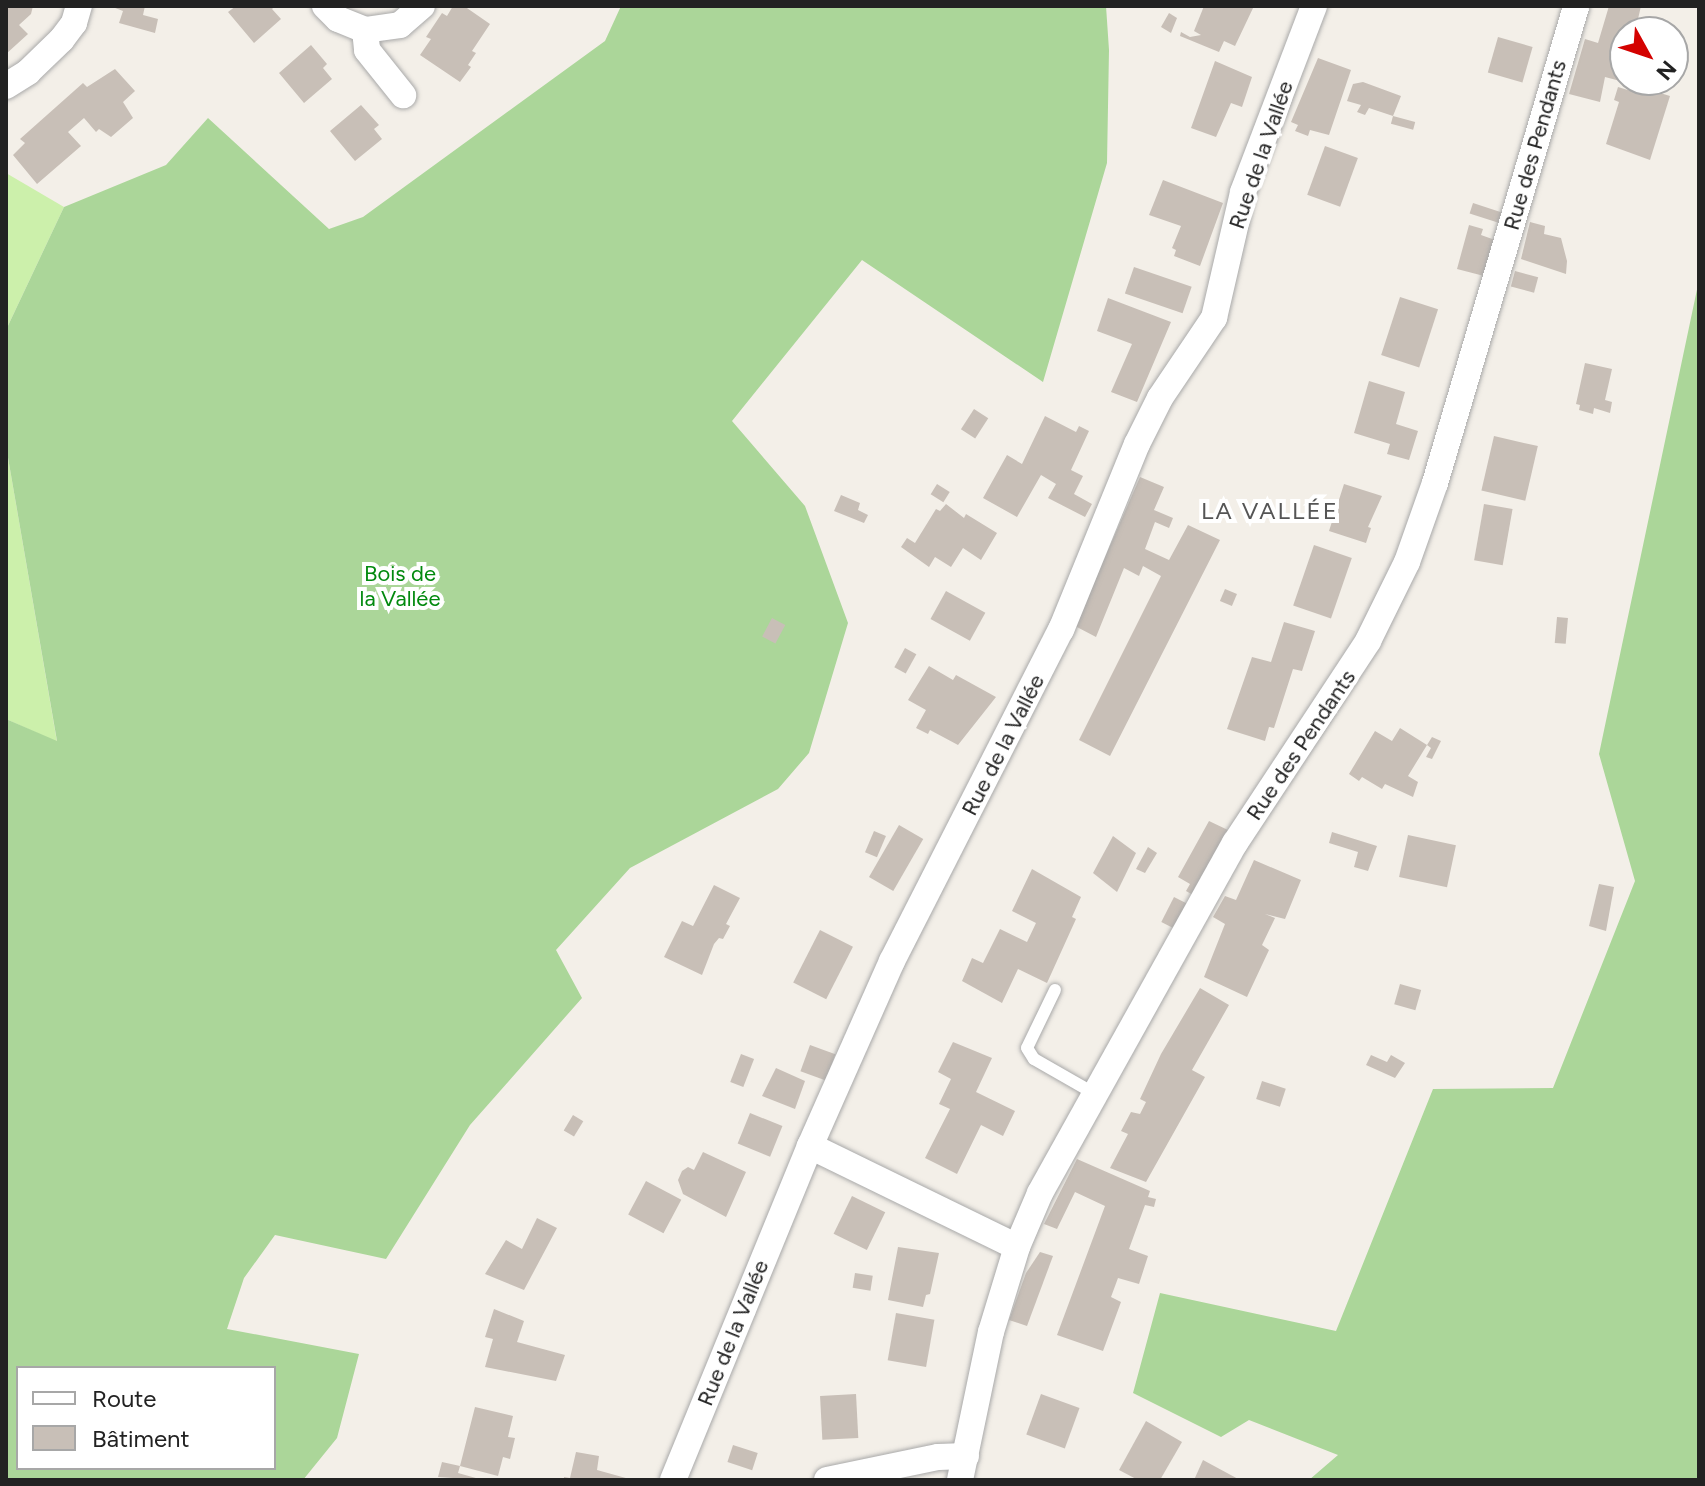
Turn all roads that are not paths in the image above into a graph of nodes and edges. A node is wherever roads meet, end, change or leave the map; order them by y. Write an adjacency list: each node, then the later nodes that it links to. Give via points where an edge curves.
1 (79, 6): 7 (street, via 62,39)
2 (325, 6): 6 (street, via 338,19)
3 (422, 6): 6 (street, via 400,25)
4 (1314, 6): 11 (street, Rue de la Vallée, via 1243,192 1214,318 1160,398 1137,444 1061,630 923,897)
5 (1576, 6): 10 (street, Rue des Pendants, via 1407,562 1368,641 1235,843)
6 (365, 30): 8 (street, via 367,50)
7 (6, 86)
8 (403, 95)
9 (1055, 990): 10 (lane, via 1027,1048 1034,1059)
10 (1095, 1094): 12 (street, Rue des Pendants, via 1040,1193)
11 (810, 1146): 12 (street); 14 (street, Rue de la Vallée)
12 (1017, 1247): 13 (street, Rue des Pendants, via 991,1332)
13 (963, 1468): 15 (street, Rue des Pendants, via 938,1457)
14 (673, 1480)
15 (827, 1480)

